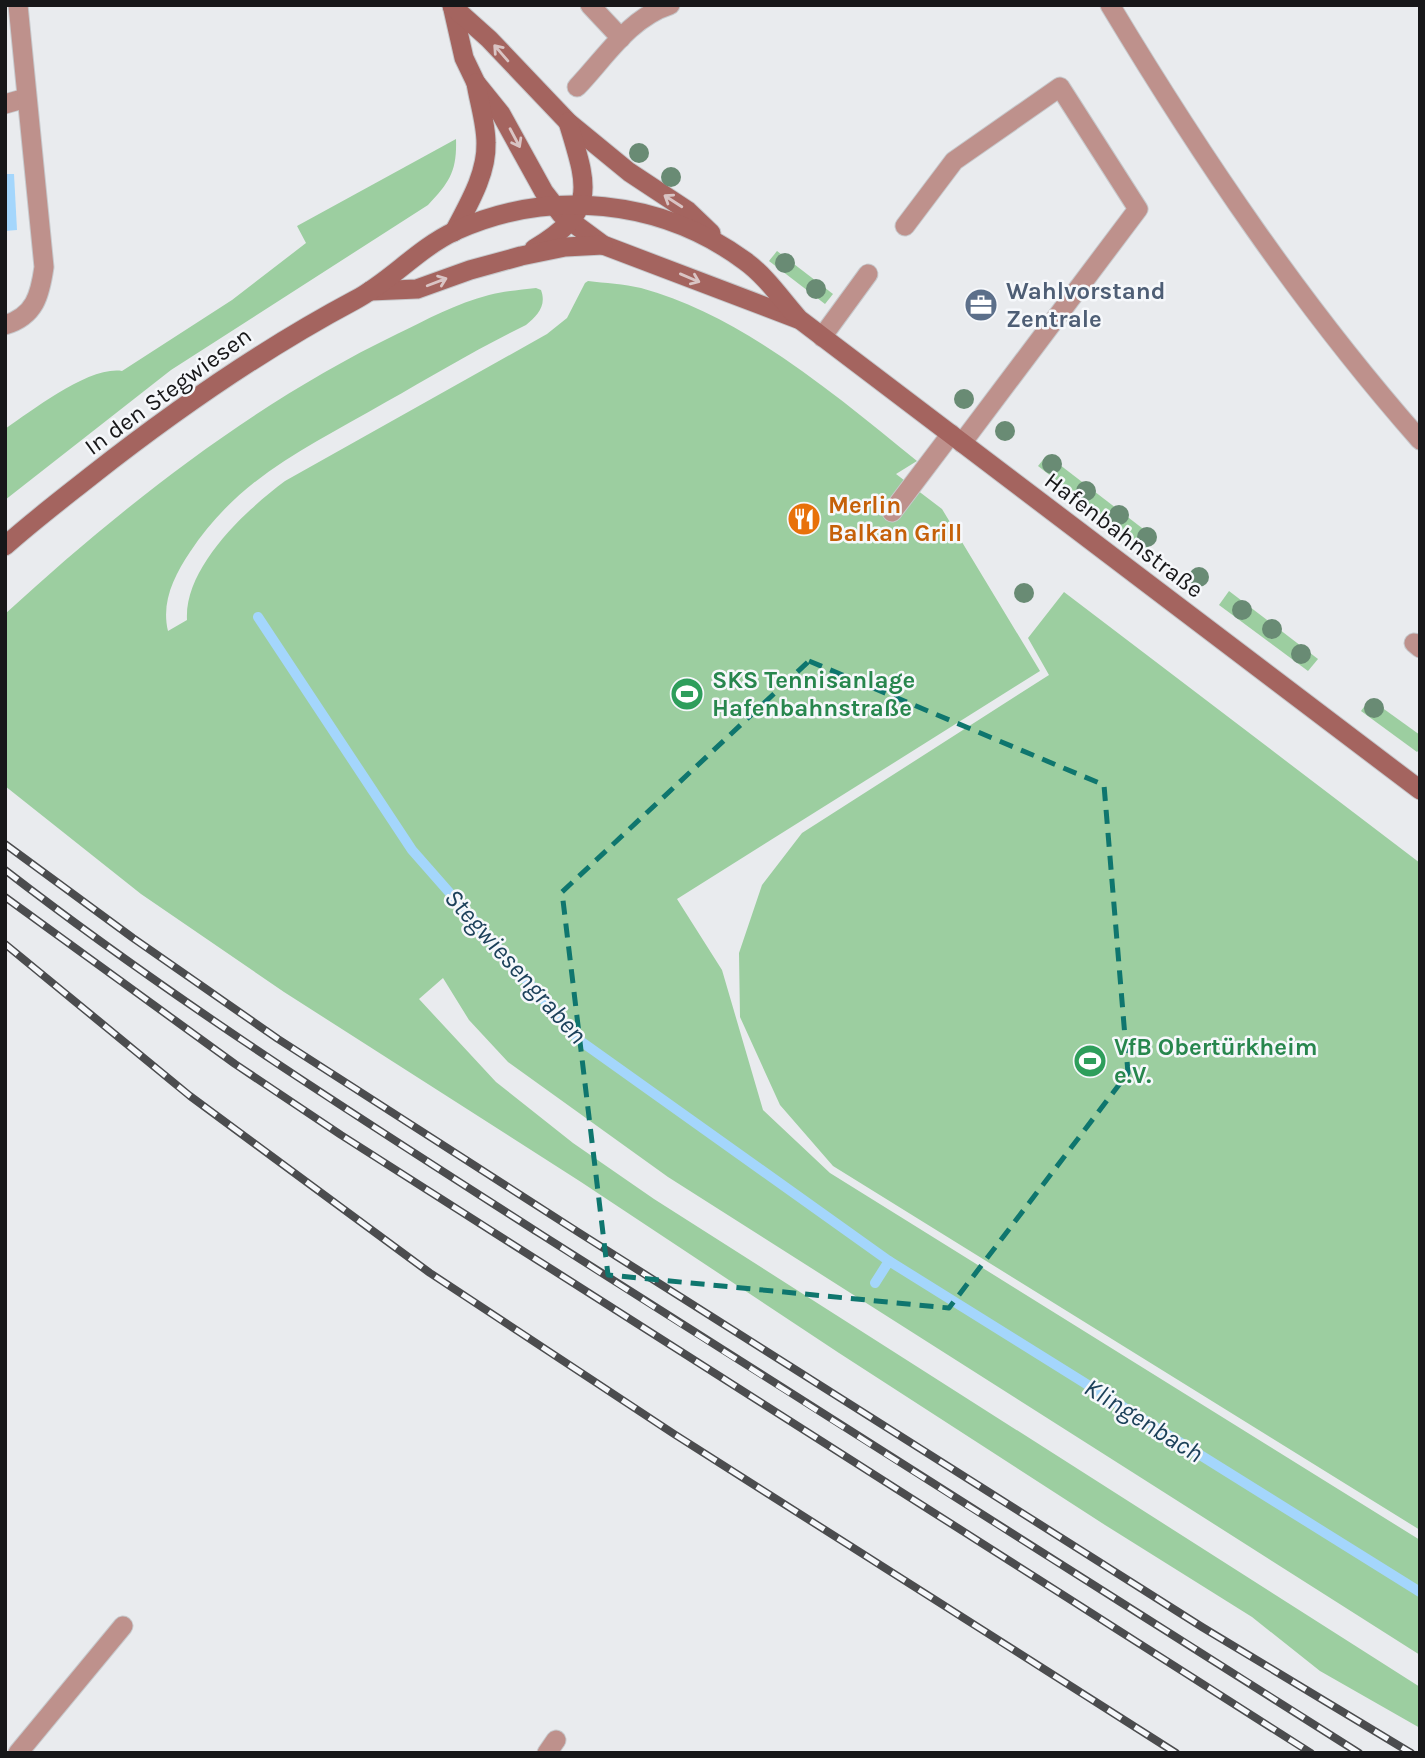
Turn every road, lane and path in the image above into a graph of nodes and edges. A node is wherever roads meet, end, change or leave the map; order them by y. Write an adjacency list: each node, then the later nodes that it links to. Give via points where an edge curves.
1 (18, 5): 9 (lane)
2 (590, 5): 6 (lane)
3 (670, 5): 6 (lane, via 641,19)
4 (1110, 5): 25 (lane, via 1213,169 1282,268)
5 (452, 6): 7 (main road, Hafenbahnstraße, via 464,58); 11 (main road, Hafenbahnstraße, one-way to 5)
6 (621, 38): 8 (lane)
7 (476, 83): 12 (main road, Hafenbahnstraße, one-way to 12, via 501,114); 15 (main road, Hafenbahnstraße, via 485,152 478,183)
8 (577, 87)
9 (26, 98): 10 (lane); 22 (lane, via 44,267 34,307)
10 (5, 104)
11 (568, 122): 13 (main road, Hafenbahnstraße, via 583,174); 17 (main road, Hafenbahnstraße, one-way to 11, via 688,211 629,172)
12 (553, 206): 13 (main road, Hafenbahnstraße); 15 (main road, In den Stegwiesen, via 502,215)
13 (576, 213): 16 (main road, Hafenbahnstraße); 17 (main road, Hafenbahnstraße, via 622,208 656,215); 18 (main road, In den Stegwiesen, via 551,238)
14 (905, 226): 24 (lane, via 954,161 1060,87 1138,209)
15 (454, 232): 20 (main road, In den Stegwiesen, via 410,258)
16 (603, 245): 18 (main road, In den Stegwiesen); 21 (main road, Hafenbahnstraße, one-way to 21)
17 (723, 246): 21 (main road, Hafenbahnstraße, via 752,267)
18 (521, 256): 20 (main road, In den Stegwiesen, one-way to 18, via 425,287)
19 (868, 274): 23 (lane)
20 (370, 292): 27 (main road, In den Stegwiesen, via 265,351 130,445)
21 (799, 319): 23 (main road, Hafenbahnstraße)
22 (5, 325)
23 (822, 337): 24 (main road, Hafenbahnstraße)
24 (957, 438): 26 (lane); 28 (main road, Hafenbahnstraße)
25 (1420, 440)
26 (892, 512)
27 (5, 546)
28 (1420, 790)
29 (123, 1626): 30 (lane)
30 (18, 1753)

